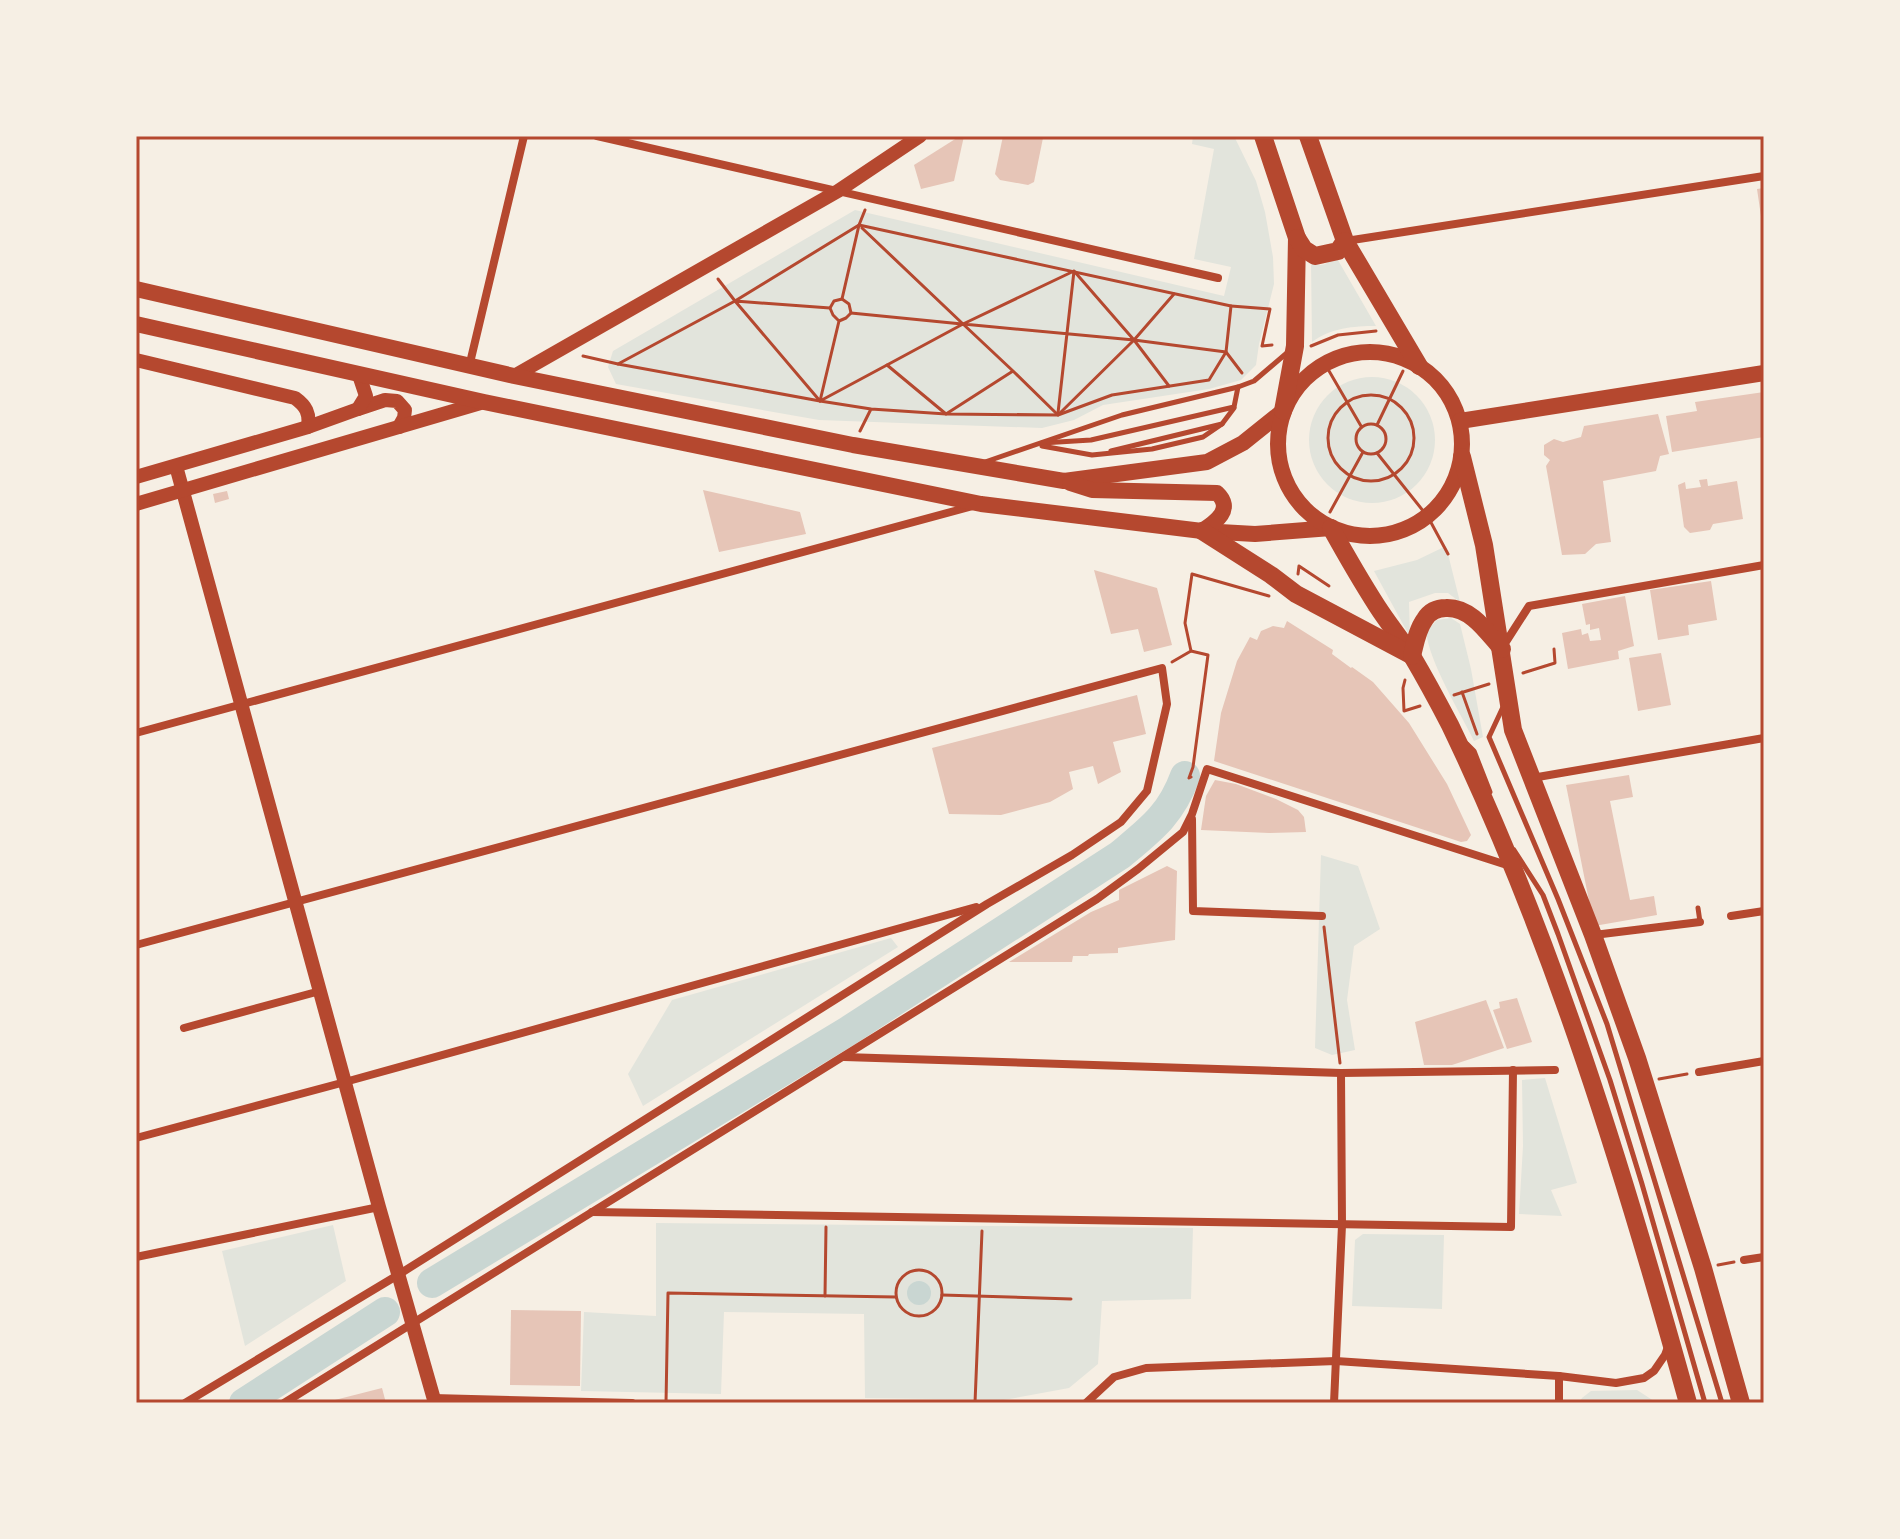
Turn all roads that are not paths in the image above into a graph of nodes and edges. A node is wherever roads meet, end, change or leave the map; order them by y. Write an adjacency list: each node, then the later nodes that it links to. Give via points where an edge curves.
1 (524, 136): 16 (street)
2 (597, 136): 7 (street)
3 (920, 136): 7 (main road)
4 (1263, 136): 8 (highway)
5 (1308, 136): 9 (highway)
6 (1764, 176): 9 (street)
7 (838, 191): 10 (street); 19 (main road)
8 (1297, 238): 9 (highway, via 1315,256 1338,251); 13 (highway)
9 (1345, 241): 15 (highway)
10 (1218, 278)
11 (136, 289): 16 (main road)
12 (136, 324): 18 (main road)
13 (1303, 346): 20 (lane); 24 (highway)
14 (136, 360): 26 (main road, via 295,398 310,416)
15 (1414, 363): 24 (main road, via 1385,353 1349,354 1303,380); 25 (main road, via 1445,390)
16 (469, 367): 19 (main road)
17 (1764, 373): 25 (main road)
18 (359, 375): 21 (main road); 23 (main road, via 366,396)
19 (514, 376): 30 (main road)
20 (1238, 387): 22 (lane); 28 (lane, via 1122,415)
21 (484, 402): 27 (main road); 36 (main road)
22 (1234, 407): 28 (lane, via 1091,440); 28 (lane, via 1222,424 1092,455)
23 (358, 409): 26 (main road); 27 (main road, via 397,401 405,410)
24 (1283, 411): 33 (main road, via 1243,443 1207,462); 37 (main road, via 1277,442 1280,468 1299,504)
25 (1460, 421): 29 (main road)
26 (308, 427): 31 (main road)
27 (399, 427): 34 (main road)
28 (1033, 444): 30 (lane)
29 (1462, 457): 37 (main road, via 1448,494 1428,517 1409,528 1357,536); 40 (highway)
30 (976, 465): 33 (main road)
31 (176, 466): 32 (main road); 34 (main road)
32 (136, 477)
33 (1064, 481): 38 (main road, via 1092,490 1217,493 1223,512)
34 (182, 492): 35 (main road); 43 (main road)
35 (136, 504)
36 (981, 504): 38 (main road); 43 (street)
37 (1327, 526): 38 (main road, via 1255,534); 41 (highway)
38 (1202, 531): 41 (highway, via 1296,594)
39 (1764, 565): 40 (street, via 1529,606)
40 (1502, 649): 41 (highway, via 1468,613 1437,609 1426,616); 42 (highway)
41 (1412, 656): 44 (highway)
42 (1508, 696): 47 (highway, via 1513,730); 91 (lane, via 1489,737 1607,1024)
43 (241, 705): 45 (street); 52 (main road)
44 (1448, 722): 48 (lane, via 1474,751); 51 (highway)
45 (136, 733)
46 (1764, 738): 47 (street)
47 (1531, 779): 59 (highway)
48 (1493, 799)
49 (1192, 814): 51 (street, via 1207,769); 56 (street, via 1193,911); 63 (street, via 1183,832 1097,899)
50 (1509, 838): 90 (lane, via 1543,895 1610,1080)
51 (1513, 867): 79 (highway, via 1588,1068)
52 (295, 902): 53 (street, via 1162,668 1167,704 1147,791 1121,822); 60 (street); 61 (main road)
53 (987, 904): 69 (street); 77 (street)
54 (1698, 908): 58 (lane)
55 (1764, 911): 57 (street)
56 (1322, 916)
57 (1731, 916)
58 (1700, 922): 59 (street)
59 (1593, 935): 92 (highway, via 1644,1081)
60 (136, 945)
61 (320, 991): 62 (street); 69 (main road)
62 (184, 1028)
63 (842, 1057): 68 (street); 72 (street)
64 (1764, 1061): 67 (street)
65 (1513, 1070): 66 (street); 68 (street); 73 (street, via 1511,1227)
66 (1555, 1070)
67 (1699, 1072)
68 (1341, 1073): 73 (street)
69 (345, 1082): 70 (street); 71 (main road)
70 (136, 1138)
71 (379, 1207): 74 (street); 77 (main road)
72 (592, 1212): 73 (street); 78 (street)
73 (1342, 1225): 80 (street)
74 (136, 1257)
75 (1764, 1257): 76 (street)
76 (1744, 1260)
77 (398, 1275): 78 (main road); 83 (street)
78 (412, 1324): 82 (main road); 84 (street)
79 (1671, 1340): 81 (street, via 1654,1371 1644,1378 1616,1383); 89 (highway)
80 (1336, 1361): 81 (street); 86 (street, via 1146,1368 1114,1377); 87 (street)
81 (1559, 1376): 88 (street)
82 (434, 1400): 85 (street)
83 (185, 1403)
84 (284, 1403)
85 (632, 1403)
86 (1086, 1403)
87 (1334, 1403)
88 (1559, 1403)
89 (1688, 1403)
90 (1705, 1403)
91 (1722, 1403)
92 (1741, 1403)

